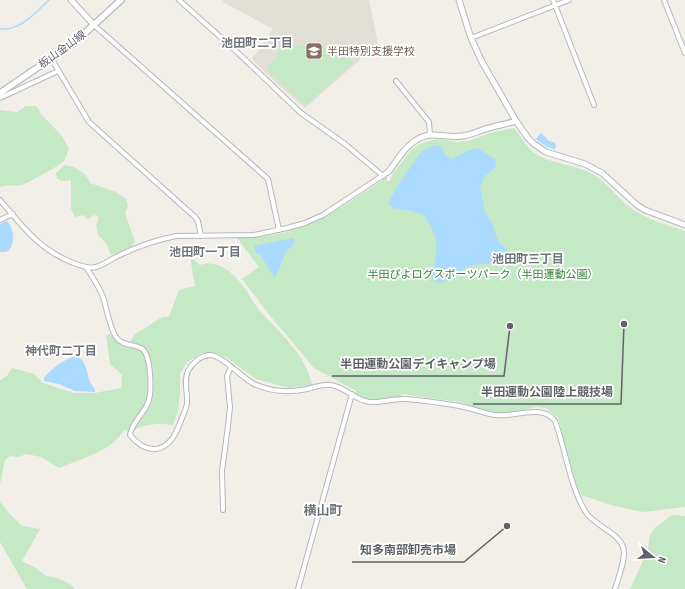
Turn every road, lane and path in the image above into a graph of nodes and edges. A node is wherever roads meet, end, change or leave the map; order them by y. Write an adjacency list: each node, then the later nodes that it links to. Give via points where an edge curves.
1 (70, 0): 9 (street)
2 (121, 0): 9 (main road, 板山金山線)
3 (179, 0): 21 (street, via 301,113 345,144)
4 (459, 0): 10 (street)
5 (553, 0): 8 (street)
6 (568, 0): 8 (street)
7 (664, 0): 11 (street)
8 (555, 5): 10 (street); 17 (street)
9 (94, 26): 12 (main road, 板山金山線); 26 (street, via 268,179)
10 (471, 38): 18 (street)
11 (685, 53)
12 (51, 58): 13 (street); 15 (main road, 板山金山線)
13 (58, 71): 16 (street); 27 (street, via 89,122 195,216)
14 (396, 81): 19 (street, via 429,122)
15 (0, 93)
16 (0, 98)
17 (594, 105)
18 (516, 122): 19 (street, via 490,127 461,137); 25 (street, via 534,144 546,152 592,167 641,208)
19 (430, 134): 20 (street, via 411,144)
20 (388, 172): 21 (street)
21 (383, 176): 26 (street, via 318,218)
22 (0, 200): 23 (street)
23 (12, 214): 24 (street); 28 (street, via 36,241 48,250 65,260)
24 (0, 220)
25 (685, 225)
26 (279, 230): 27 (street, via 254,235)
27 (200, 236): 28 (street, via 165,238 97,266)
28 (86, 267): 29 (street, via 103,296 116,337 124,343 143,349 146,354 149,367 148,406 136,421 130,435 144,447 155,449 166,444 177,432 186,406 187,374 196,361 212,355)
29 (231, 367): 30 (street, via 252,383 270,390 294,392 328,385); 31 (street, via 228,376 229,420 222,471)
30 (352, 394): 32 (street); 33 (street, via 368,402 403,399 458,406 494,415 506,416 538,411 548,414 556,423 573,483 585,511 592,521 618,539 623,547 624,557)
31 (223, 510)
32 (298, 589)
33 (616, 589)

